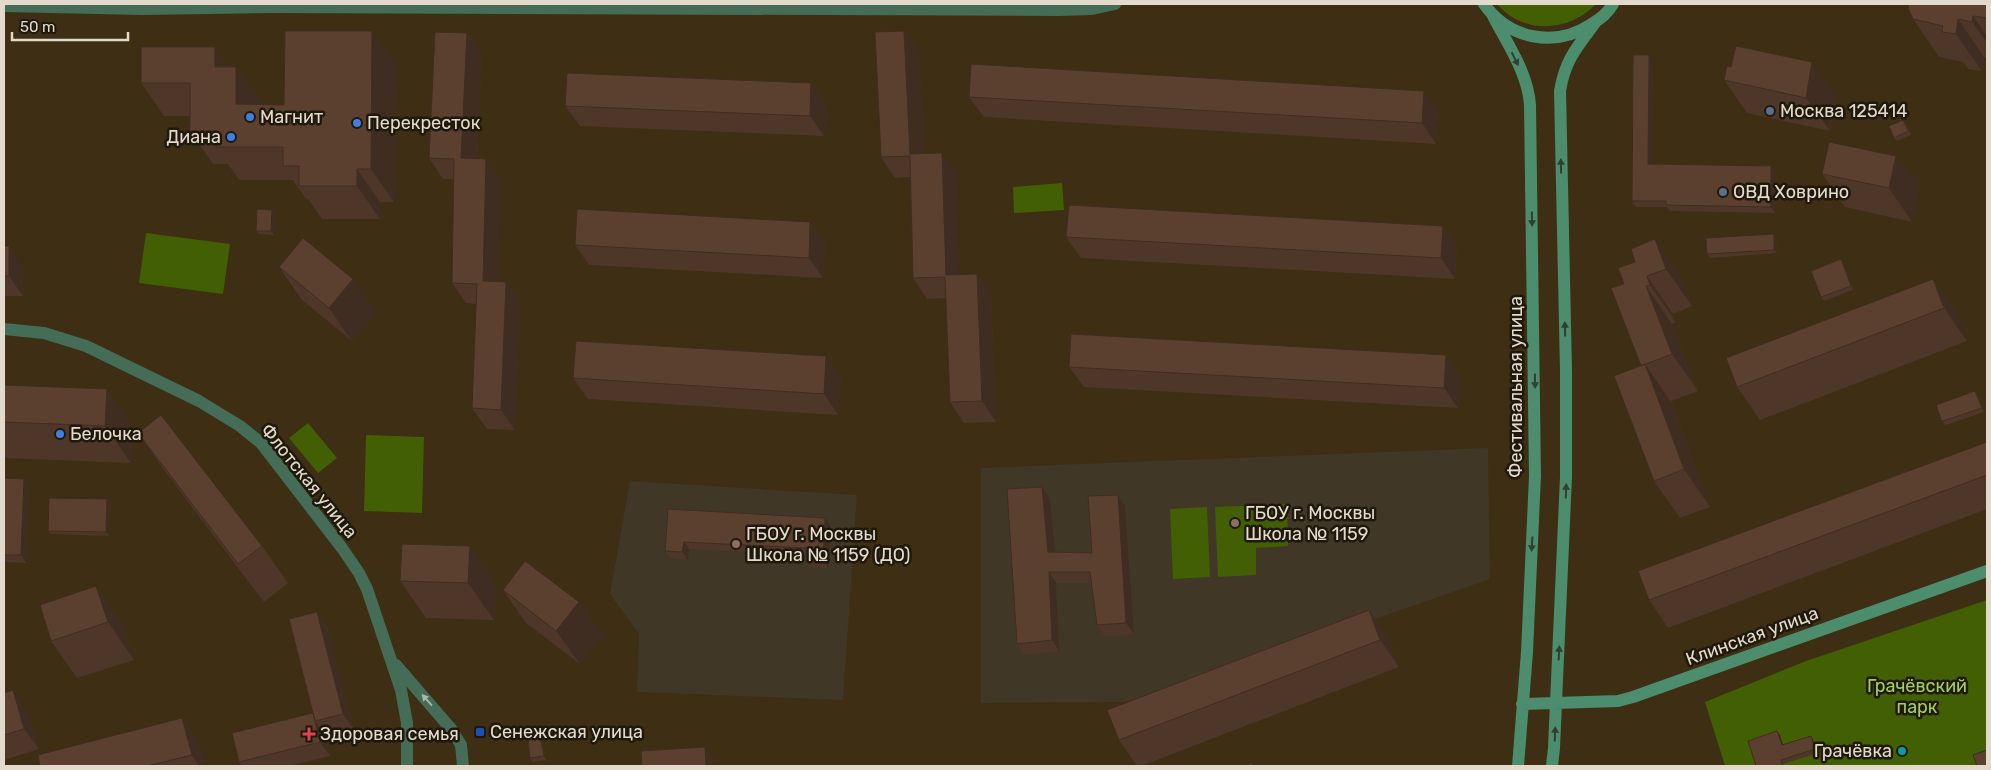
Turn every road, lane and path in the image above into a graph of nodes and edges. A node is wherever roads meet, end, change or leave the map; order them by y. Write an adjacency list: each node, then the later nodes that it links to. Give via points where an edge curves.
1 (1115, 4): 4 (street, via 1092,9 1059,10)
2 (1484, 4): 5 (main road)
3 (1613, 5): 6 (main road)
4 (4, 6)
5 (1493, 16): 6 (main road, via 1524,34 1546,38 1578,33); 11 (main road, Фестивальная улица, one-way to 11, via 1524,78 1530,101 1535,476)
6 (1595, 22): 10 (main road, one-way to 6, via 1566,458 1560,91 1563,72 1571,55)
7 (4, 329): 9 (street, Флотская улица, via 44,333 86,346 199,401 261,443 359,573)
8 (1987, 570): 10 (main road, Клинская улица, via 1633,697 1618,701)
9 (392, 659): 12 (street, Флотская улица, via 406,714); 13 (street, Флотская улица, one-way to 9, via 461,745 452,730)
10 (1556, 702): 11 (main road, Клинская улица); 15 (main road, one-way to 10)
11 (1522, 704): 14 (main road, Фестивальная улица)
12 (407, 766)
13 (463, 766)
14 (1518, 766)
15 (1552, 766)

